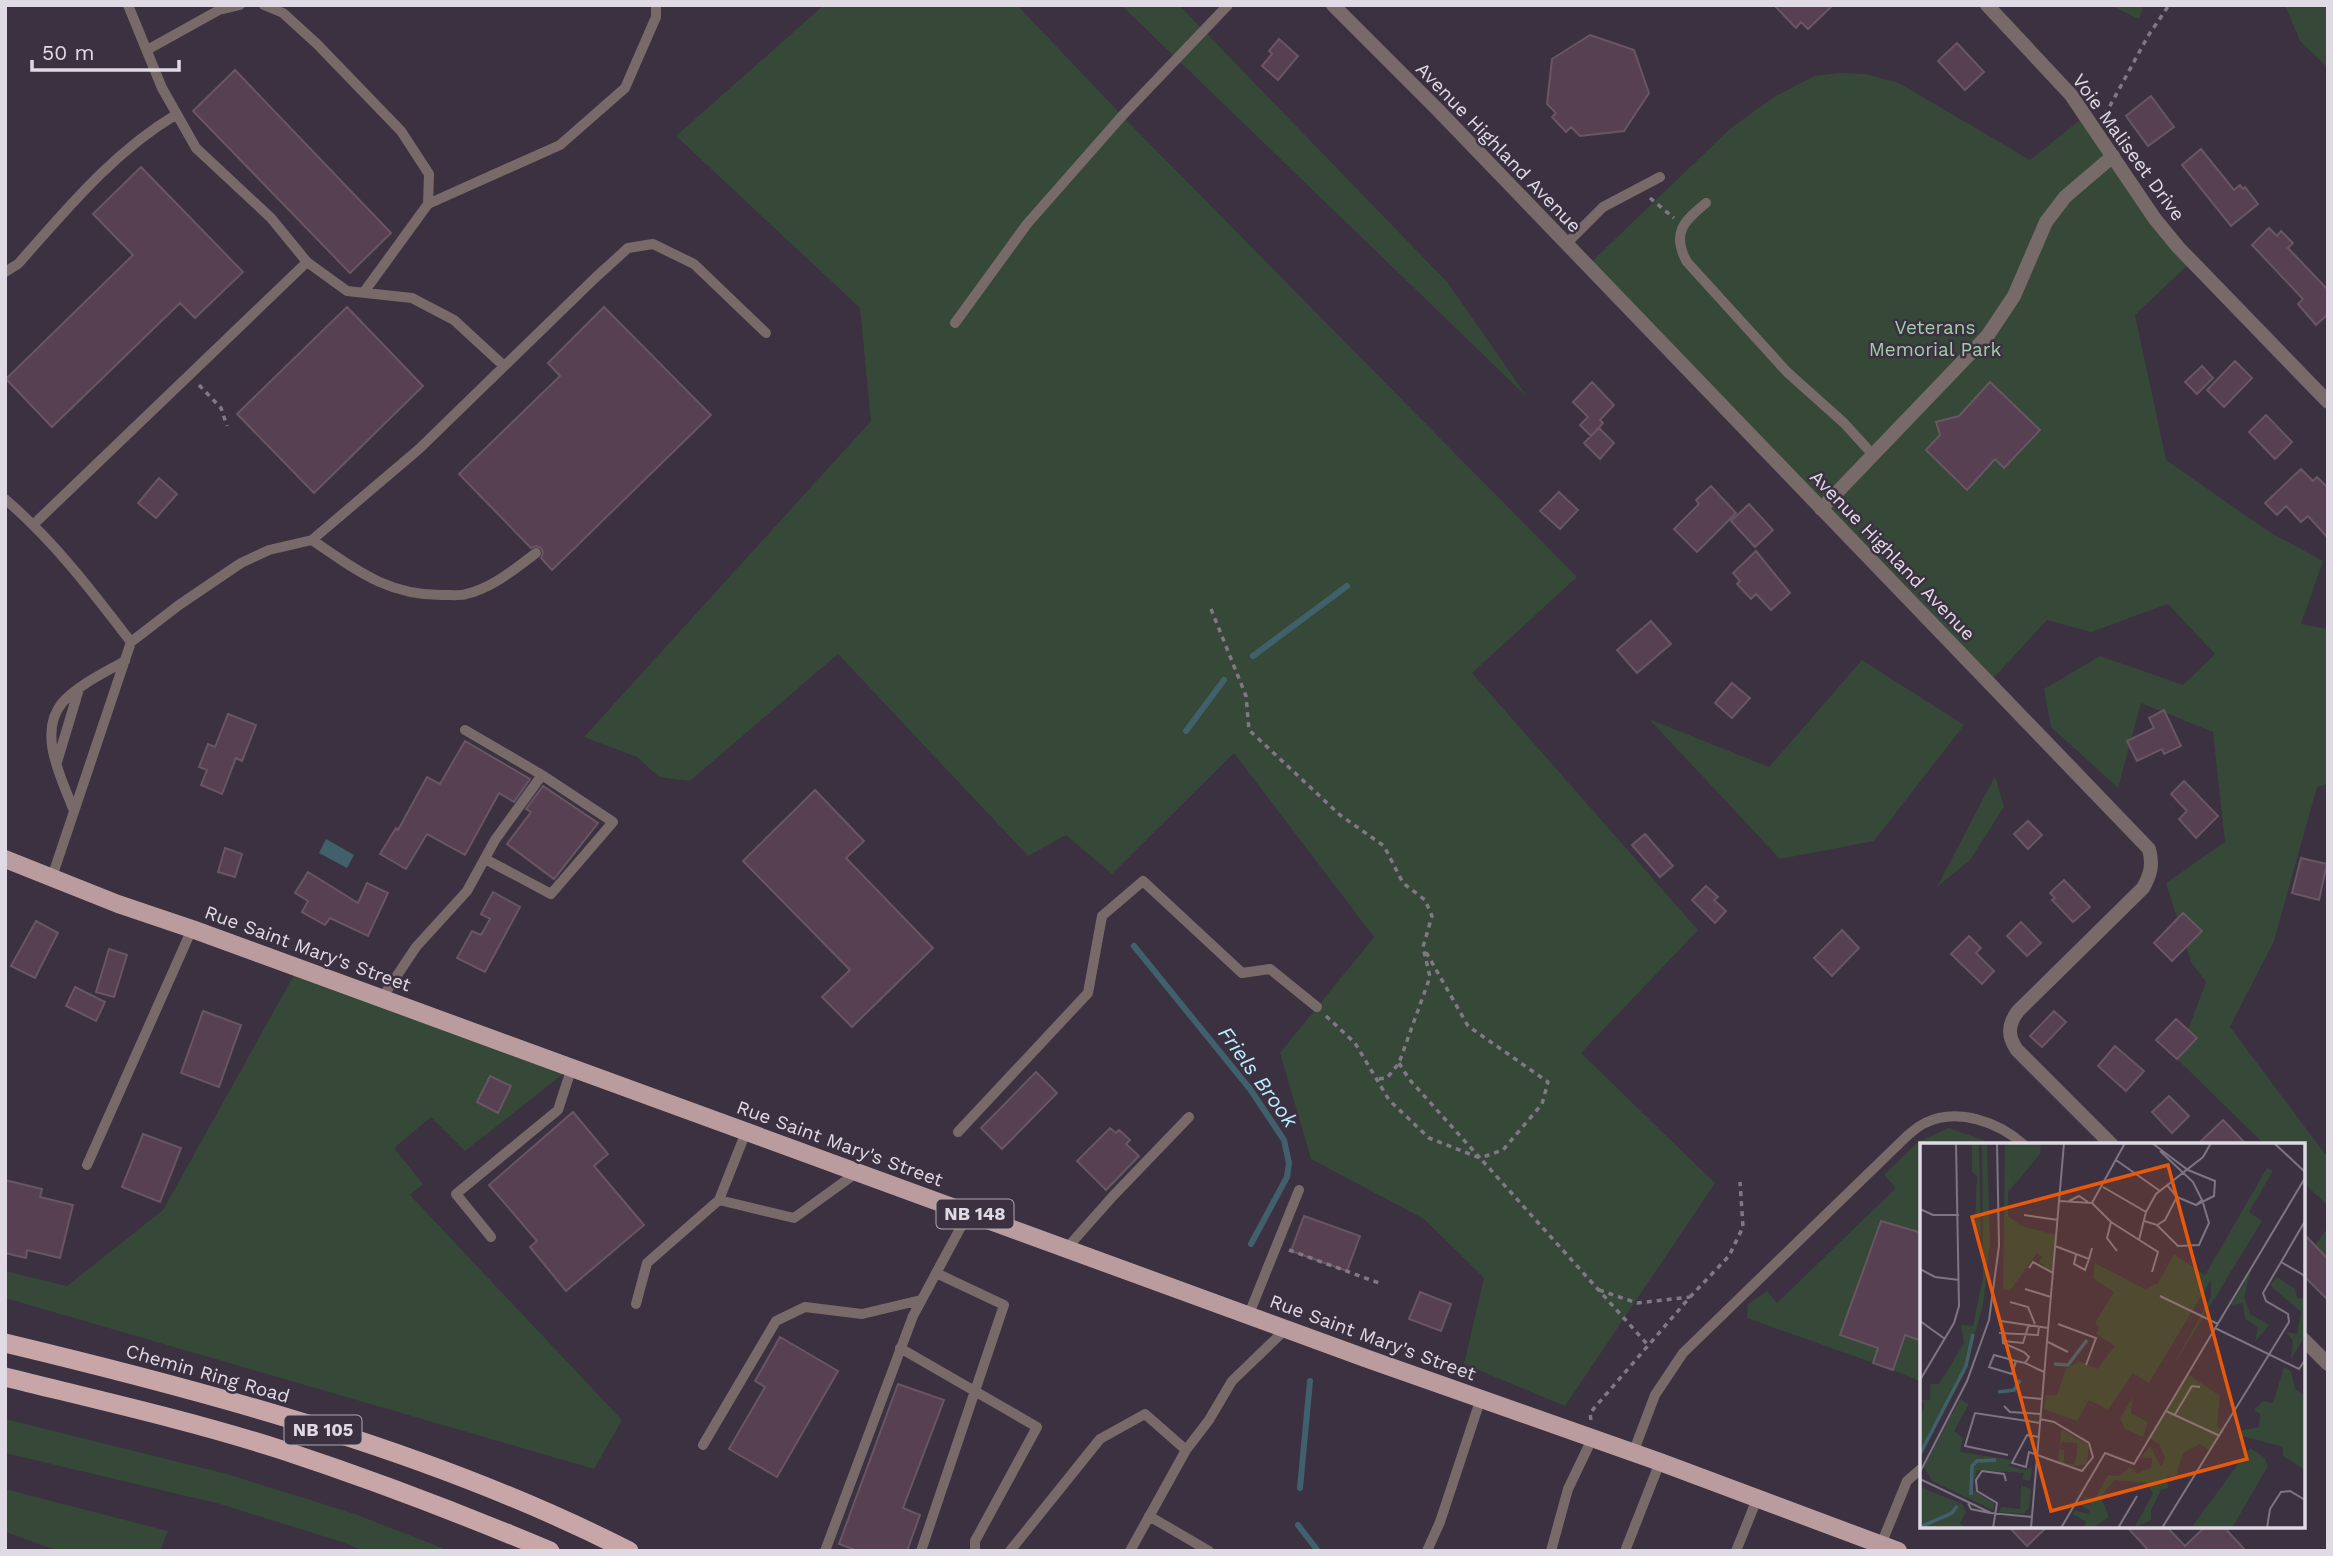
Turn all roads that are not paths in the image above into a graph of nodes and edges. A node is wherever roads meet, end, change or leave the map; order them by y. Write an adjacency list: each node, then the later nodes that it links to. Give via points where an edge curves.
1 (128, 5): 8 (lane)
2 (240, 5): 8 (lane, via 219,10)
3 (264, 5): 12 (lane, via 283,13 401,131 429,174)
4 (656, 5): 12 (lane, via 656,17 625,88 560,145)
5 (1228, 5): 18 (lane, via 1027,224)
6 (1334, 5): 14 (street, Avenue Highland Avenue)
7 (1987, 5): 10 (street, Voie Maliseet Drive, via 2071,95)
8 (147, 50): 9 (lane)
9 (177, 114): 15 (lane, via 197,148 271,218); 16 (lane, via 147,131 99,173 18,264)
10 (2113, 156): 21 (street, Voie Maliseet Drive, via 2178,247); 22 (street, via 2066,197 2046,222 2014,296 1988,335)
11 (1660, 177): 14 (lane, via 1603,207)
12 (428, 204): 17 (lane)
13 (1706, 204): 22 (lane, via 1685,221 1679,236 1687,262 1787,372)
14 (1566, 244): 24 (street, Avenue Highland Avenue)
15 (307, 262): 17 (lane, via 347,290); 25 (lane)
16 (5, 272)
17 (363, 292): 20 (lane, via 412,298 454,320)
18 (955, 323)
19 (766, 333): 20 (lane, via 694,264 653,244 628,248)
20 (504, 366): 26 (lane, via 419,449)
21 (2328, 402)
22 (1874, 456): 24 (street)
23 (5, 499): 25 (lane)
24 (1822, 509): 46 (street, Avenue Highland Avenue, via 2149,849 2150,875 2143,888 2018,1011 2009,1030 2017,1049)
25 (34, 524): 28 (lane)
26 (312, 540): 27 (lane, via 368,578 425,596 466,595 501,579); 28 (lane, via 269,550 241,563)
27 (536, 553)
28 (131, 642): 29 (lane)
29 (125, 661): 30 (lane); 34 (lane)
30 (80, 688): 32 (lane); 32 (lane, via 61,704 52,722)
31 (465, 730): 33 (lane)
32 (56, 762): 34 (lane)
33 (542, 775): 36 (lane); 36 (lane, via 613,822 551,894)
34 (74, 811): 37 (lane)
35 (5, 859): 37 (main road, Rue Saint Mary's Street / NB 148)
36 (485, 859): 39 (lane, via 467,891 416,947)
37 (52, 877): 38 (main road, Rue Saint Mary's Street / NB 148)
38 (192, 929): 39 (main road, Rue Saint Mary's Street / NB 148); 47 (lane)
39 (382, 998): 41 (main road, Rue Saint Mary's Street / NB 148)
40 (1317, 1007): 44 (lane, via 1270,969 1242,974 1143,881 1102,916 1088,993)
41 (572, 1067): 43 (main road, Rue Saint Mary's Street / NB 148); 52 (lane, via 558,1110 456,1194)
42 (1189, 1117): 53 (lane)
43 (746, 1132): 48 (main road, Rue Saint Mary's Street / NB 148); 50 (lane)
44 (958, 1132)
45 (2021, 1143): 69 (lane, via 2001,1128 1963,1117 1944,1116 1923,1123 1682,1353 1655,1395)
46 (2110, 1143)
47 (87, 1165)
48 (859, 1171): 50 (lane, via 794,1218); 51 (main road, Rue Saint Mary's Street / NB 148)
49 (1300, 1189): 57 (lane)
50 (719, 1200): 56 (lane, via 647,1264)
51 (969, 1212): 53 (main road, Rue Saint Mary's Street / NB 148); 54 (lane)
52 (491, 1237)
53 (1066, 1249): 57 (main road, Rue Saint Mary's Street / NB 148)
54 (936, 1273): 55 (lane); 64 (lane, via 1004,1306)
55 (921, 1300): 61 (lane); 67 (lane, via 862,1314 805,1307 776,1321)
56 (636, 1304)
57 (1250, 1314): 58 (main road, Rue Saint Mary's Street / NB 148)
58 (1286, 1329): 65 (main road, Rue Saint Mary's Street / NB 148); 68 (lane, via 1232,1381)
59 (2305, 1341): 62 (street)
60 (5, 1343): 76 (highway, Chemin Ring Road / NB 105, via 268,1412 442,1470)
61 (900, 1348): 64 (lane); 77 (lane)
62 (2328, 1364)
63 (5, 1377): 75 (highway, NB 105, via 280,1450 442,1506)
64 (974, 1390): 78 (lane); 79 (lane, via 1037,1427 975,1541)
65 (1481, 1398): 66 (main road, Rue Saint Mary's Street / NB 148); 83 (lane)
66 (1592, 1439): 69 (main road, Rue Saint Mary's Street / NB 148); 84 (lane, via 1568,1489)
67 (703, 1446)
68 (1186, 1450): 73 (lane); 80 (lane, via 1145,1414 1100,1439)
69 (1633, 1453): 70 (main road, Rue Saint Mary's Street / NB 148)
70 (1660, 1462): 72 (main road, Rue Saint Mary's Street / NB 148); 85 (lane)
71 (1920, 1470): 74 (lane, via 1907,1481)
72 (1757, 1499): 74 (main road, Rue Saint Mary's Street / NB 148); 86 (lane)
73 (1149, 1516): 81 (lane); 82 (lane)
74 (1886, 1549)
75 (550, 1551)
76 (629, 1551)
77 (825, 1551)
78 (921, 1551)
79 (975, 1551)
80 (1010, 1551)
81 (1130, 1551)
82 (1209, 1551)
83 (1427, 1551)
84 (1551, 1551)
85 (1625, 1551)
86 (1736, 1551)

